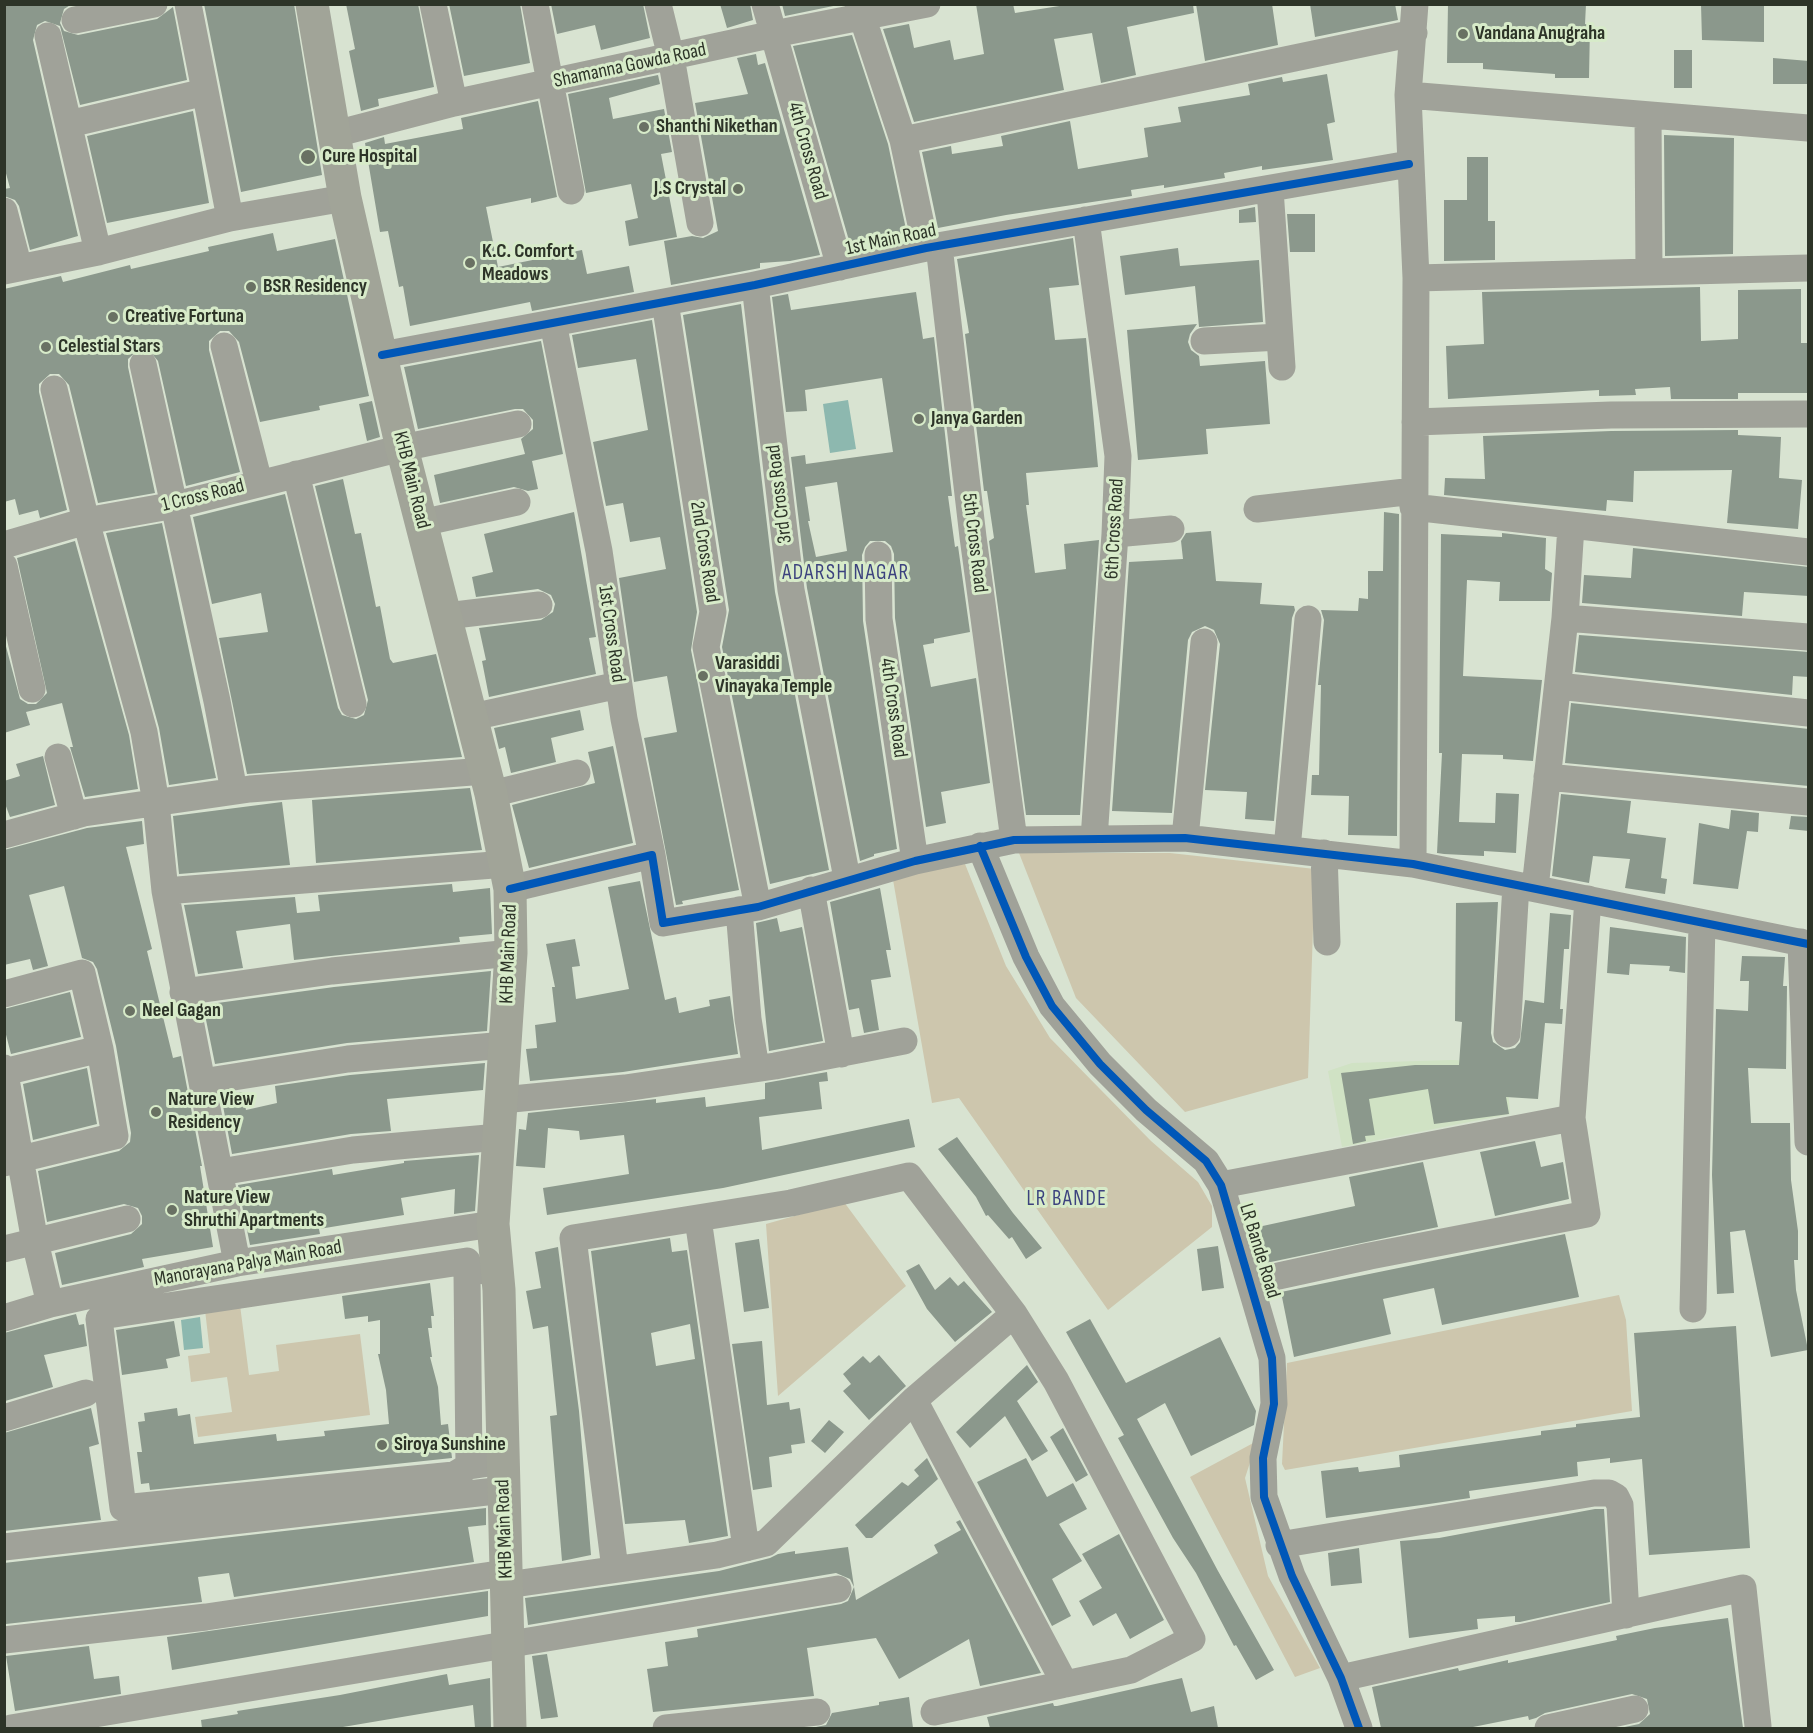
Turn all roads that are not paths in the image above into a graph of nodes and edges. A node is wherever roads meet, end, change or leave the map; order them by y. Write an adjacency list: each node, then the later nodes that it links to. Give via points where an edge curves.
1 (154, 4): 11 (street)
2 (188, 4): 17 (street)
3 (312, 4): 23 (main road, KHB Main Road)
4 (433, 4): 19 (street)
5 (535, 4): 16 (street)
6 (658, 4): 15 (street)
7 (765, 4): 13 (street, 4th Cross Road)
8 (927, 4): 10 (street, Shamanna Gowda Road)
9 (1415, 4): 12 (street)
10 (860, 11): 13 (street, Shamanna Gowda Road); 24 (street, 5th Cross Road)
11 (75, 20)
12 (1414, 33): 18 (street); 24 (street)
13 (774, 34): 15 (street, Shamanna Gowda Road); 35 (street, 4th Cross Road)
14 (48, 36): 21 (street)
15 (671, 57): 16 (street, Shamanna Gowda Road); 32 (street)
16 (552, 83): 19 (street, Shamanna Gowda Road); 27 (street)
17 (205, 93): 21 (street); 30 (street)
18 (1408, 95): 20 (street); 25 (street)
19 (454, 103): 23 (street, Shamanna Gowda Road)
20 (1648, 115): 22 (street); 38 (street)
21 (69, 124): 34 (street)
22 (1809, 128)
23 (336, 134): 28 (main road, KHB Main Road)
24 (903, 140): 33 (street, 5th Cross Road)
25 (1409, 164): 26 (street, 1st Main Road); 39 (street)
26 (1270, 189): 31 (street, 1st Main Road); 43 (street)
27 (571, 191)
28 (345, 198): 30 (street); 46 (main road, KHB Main Road)
29 (4, 211): 37 (street)
30 (230, 218): 34 (street)
31 (1086, 220): 33 (street, 1st Main Road); 64 (street, 6th Cross Road, via 1118,456)
32 (700, 223)
33 (933, 247): 35 (street, 1st Main Road); 92 (street, 5th Cross Road)
34 (98, 252): 37 (street)
35 (840, 267): 40 (street, 1st Main Road)
36 (1809, 268): 38 (street)
37 (12, 270)
38 (1649, 272): 39 (street)
39 (1416, 278): 51 (street)
40 (755, 285): 41 (street, 1st Main Road); 100 (street, 3rd Cross Road, via 791,590)
41 (665, 302): 42 (street, 1st Main Road); 105 (street, 2nd Cross Road, via 713,612 706,647)
42 (554, 323): 46 (street, 1st Main Road); 75 (street, 1st Cross Road, via 599,551)
43 (1280, 337): 44 (street); 48 (street)
44 (1204, 340)
45 (224, 346): 55 (street)
46 (382, 355): 53 (main road, KHB Main Road)
47 (143, 364): 58 (street)
48 (1282, 367)
49 (54, 389): 60 (street)
50 (1809, 414): 51 (street, via 1611,415)
51 (1415, 422): 56 (street)
52 (518, 424): 53 (street, 1 Cross Road)
53 (402, 448): 54 (street, 1 Cross Road); 61 (main road, KHB Main Road)
54 (296, 474): 55 (street, 1 Cross Road); 78 (street)
55 (259, 482): 58 (street, 1 Cross Road)
56 (1413, 499): 59 (street); 62 (street); 98 (street)
57 (518, 502): 61 (street)
58 (176, 505): 60 (street, 1 Cross Road); 85 (street)
59 (1257, 509)
60 (86, 521): 65 (street, 1 Cross Road); 87 (street, via 139,712)
61 (421, 523): 70 (main road, KHB Main Road)
62 (1571, 526): 66 (street); 71 (street)
63 (1171, 529): 64 (street)
64 (1116, 534): 91 (street, 6th Cross Road)
65 (4, 545)
66 (1809, 552)
67 (878, 555): 97 (street, 4th Cross Road, via 879,619)
68 (4, 566): 77 (street)
69 (539, 605): 70 (street)
70 (446, 616): 80 (main road, KHB Main Road)
71 (1565, 618): 73 (street); 76 (street)
72 (1308, 619): 94 (street)
73 (1809, 637)
74 (1204, 642): 90 (street)
75 (619, 685): 80 (street); 96 (street, 1st Cross Road)
76 (1558, 686): 79 (street); 83 (street)
77 (32, 689)
78 (353, 704)
79 (1809, 713)
80 (472, 717): 84 (main road, KHB Main Road)
81 (58, 757): 88 (street)
82 (577, 773): 84 (street)
83 (1547, 777): 86 (street); 101 (street)
84 (488, 782): 85 (street); 99 (main road, KHB Main Road)
85 (234, 791): 87 (street)
86 (1809, 802)
87 (156, 803): 88 (street); 103 (street)
88 (74, 816): 89 (street)
89 (4, 835)
90 (1185, 838): 91 (street); 94 (street)
91 (1094, 839): 92 (street)
92 (1014, 840): 93 (street)
93 (980, 846): 97 (street); 126 (street, LR Bande Road, via 1026,957 1052,1006 1100,1065 1146,1110 1191,1146)
94 (1287, 849): 95 (street)
95 (1324, 853): 98 (street); 107 (street)
96 (652, 855): 99 (street); 105 (street, 1st Cross Road, via 663,923)
97 (915, 861): 100 (street)
98 (1413, 864): 101 (street)
99 (508, 876): 103 (street); 109 (main road, KHB Main Road)
100 (847, 878): 102 (street)
101 (1525, 886): 104 (street); 112 (street)
102 (811, 890): 105 (street); 116 (street)
103 (165, 891): 110 (street)
104 (1588, 899): 106 (street); 121 (street)
105 (749, 908): 117 (street, 2nd Cross Road, via 748,1019)
106 (1702, 924): 108 (street); 136 (street)
107 (1327, 942)
108 (1805, 943): 123 (street)
109 (511, 953): 110 (street, via 333,971); 114 (main road, KHB Main Road)
110 (183, 992): 119 (street)
111 (4, 994): 115 (street, via 82,973)
112 (1507, 1034)
113 (904, 1041): 116 (street)
114 (505, 1045): 119 (street, via 348,1059); 120 (main road, KHB Main Road)
115 (100, 1049): 118 (street); 124 (street, via 115,1136)
116 (841, 1054): 117 (street)
117 (756, 1068): 120 (street, via 625,1088)
118 (5, 1070): 124 (street)
119 (202, 1082): 125 (street)
120 (502, 1100): 122 (main road, KHB Main Road)
121 (1572, 1118): 126 (street); 134 (street, via 1587,1214)
122 (499, 1137): 125 (street, via 353,1150); 129 (main road, KHB Main Road)
123 (1809, 1142)
124 (13, 1160): 130 (street)
125 (220, 1172): 132 (street)
126 (1221, 1185): 134 (street, LR Bande Road)
127 (127, 1219): 130 (street)
128 (698, 1220): 137 (street, via 909,1176); 146 (street); 147 (street, via 573,1238)
129 (493, 1224): 132 (street, Manorayana Palya Main Road); 133 (main road, KHB Main Road)
130 (35, 1242): 131 (street); 135 (street)
131 (4, 1249)
132 (237, 1263): 135 (street, Manorayana Palya Main Road)
133 (482, 1270): 142 (street); 142 (street, via 467,1261 99,1319 123,1508 454,1475); 143 (main road, KHB Main Road)
134 (1251, 1282): 144 (street, LR Bande Road, via 1268,1338 1275,1382 1262,1477)
135 (50, 1304): 138 (street, Manorayana Palya Main Road)
136 (1693, 1309)
137 (1014, 1314): 140 (street); 154 (street, via 1056,1381 1192,1639 1131,1670)
138 (4, 1318)
139 (86, 1393): 141 (street)
140 (914, 1400): 146 (street, via 775,1537); 154 (street)
141 (4, 1418)
142 (469, 1466): 143 (street)
143 (503, 1475): 145 (street); 148 (main road, KHB Main Road)
144 (1279, 1545): 150 (street, via 1609,1493 1620,1505); 153 (street, LR Bande Road)
145 (4, 1547)
146 (746, 1548): 147 (street)
147 (615, 1569): 148 (street)
148 (506, 1579): 151 (street); 152 (main road, KHB Main Road)
149 (838, 1589): 152 (street)
150 (1626, 1615): 153 (street); 158 (street, via 1743,1588)
151 (4, 1641)
152 (508, 1646): 159 (street); 160 (main road, KHB Main Road)
153 (1341, 1678): 162 (street, LR Bande Road)
154 (1065, 1684): 157 (street)
155 (1635, 1709): 163 (street)
156 (817, 1712): 161 (street)
157 (934, 1712)
158 (1758, 1726)
159 (10, 1728)
160 (510, 1728)
161 (666, 1728)
162 (1359, 1728)
163 (1548, 1728)

